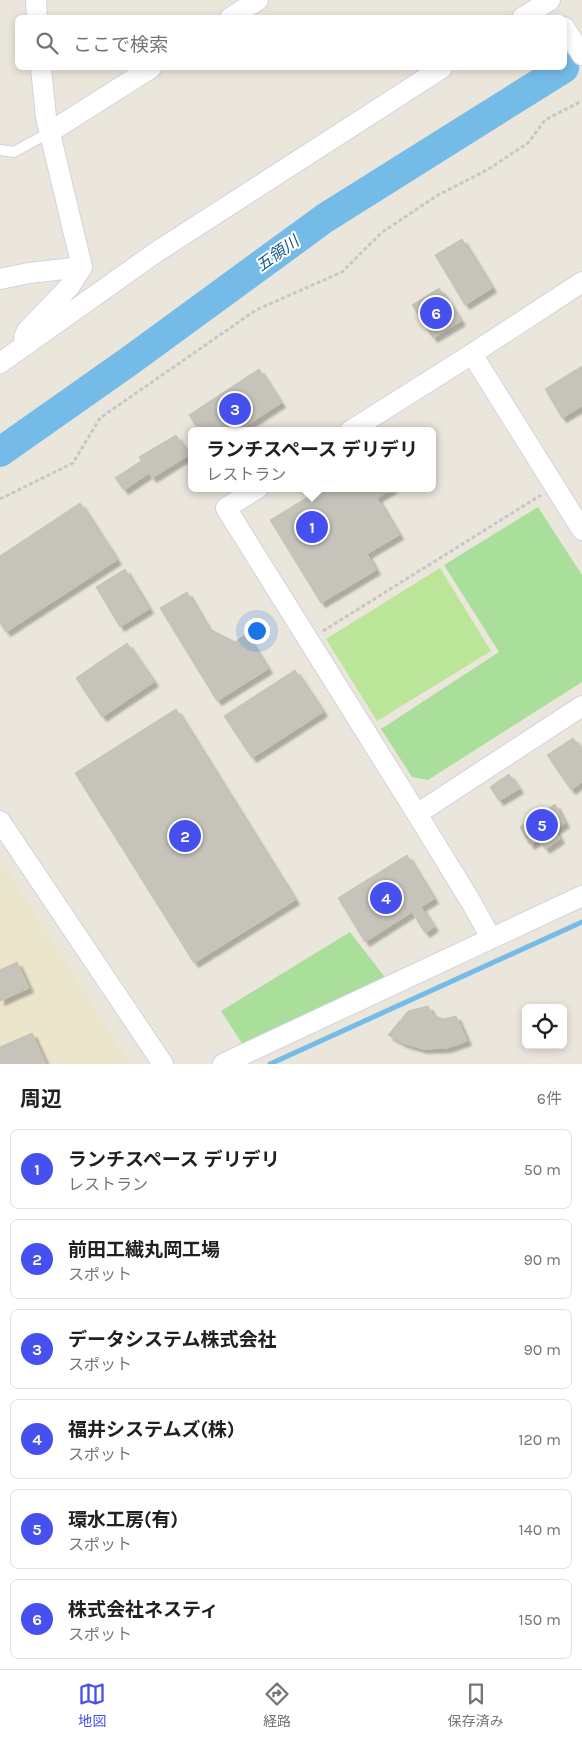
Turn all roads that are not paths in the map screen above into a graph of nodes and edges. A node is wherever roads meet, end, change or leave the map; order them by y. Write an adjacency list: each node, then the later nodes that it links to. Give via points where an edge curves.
1 (36, 0): 4 (street)
2 (258, 0): 5 (street)
3 (556, 12): 6 (street)
4 (37, 15)
5 (235, 15)
6 (539, 15)
7 (567, 30): 8 (street)
8 (582, 55)
9 (41, 70): 12 (street)
10 (148, 70): 12 (street)
11 (439, 70): 17 (street, via 155,254)
12 (50, 132): 13 (lane, via 14,152); 14 (street)
13 (0, 150)
14 (82, 266): 15 (street); 17 (street, via 70,286 27,331)
15 (0, 279)
16 (582, 282): 18 (street)
17 (18, 350): 19 (street)
18 (472, 354): 20 (street); 22 (street)
19 (0, 363)
20 (356, 427)
21 (252, 492): 24 (street, via 226,508)
22 (582, 530)
23 (582, 706): 24 (street)
24 (417, 814): 27 (street)
25 (0, 821): 28 (street)
26 (582, 896): 27 (street)
27 (491, 938): 29 (street)
28 (163, 1064)
29 (223, 1064)

